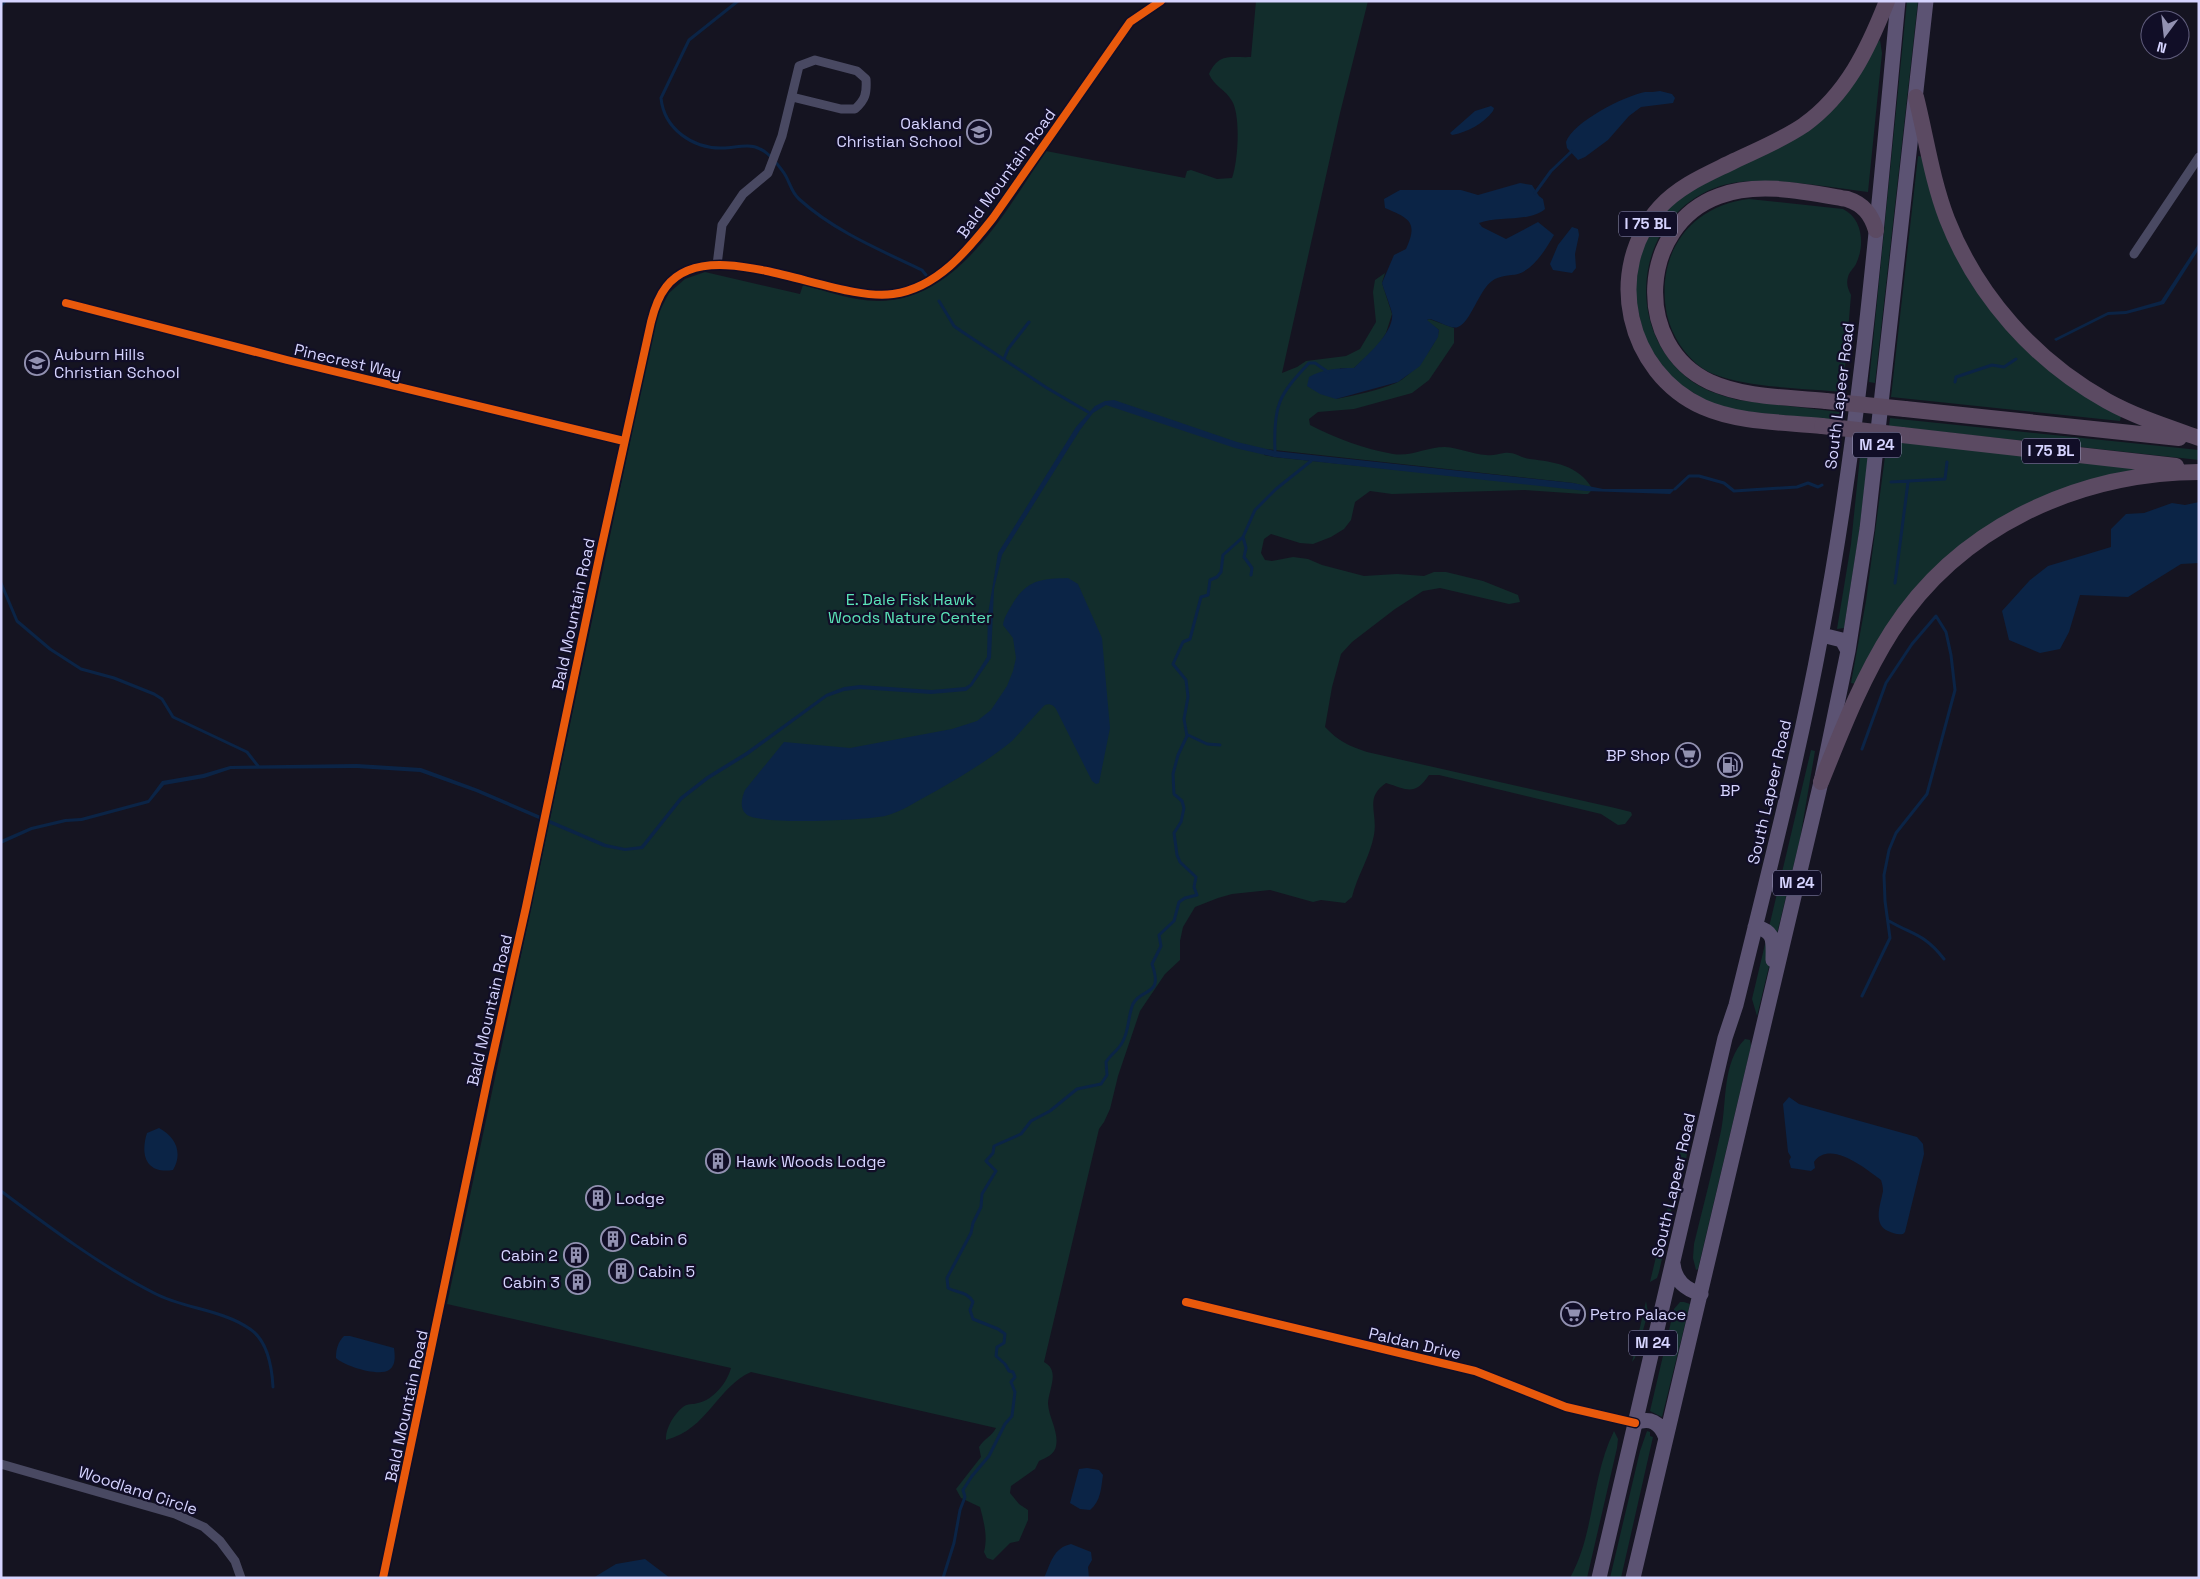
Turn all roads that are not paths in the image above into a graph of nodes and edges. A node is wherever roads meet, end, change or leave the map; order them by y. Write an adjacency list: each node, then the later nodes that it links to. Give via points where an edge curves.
1 (1161, 1): 10 (street, Bald Mountain Road, via 1130,22 993,218 968,248 933,279 914,289 874,296 764,270)
2 (1887, 1): 14 (highway, I 75 BL, bridge, via 1861,60 1836,96 1817,115 1792,132 1699,178 1668,200 1653,217 1634,256 1628,301 1637,338 1658,373 1691,401 1744,418 2140,460)
3 (1898, 1): 8 (main road, South Lapeer Road / M 24)
4 (1926, 1): 6 (main road)
5 (792, 97): 5 (street, via 840,109 855,109 864,100 866,79 857,70 815,60 799,66); 10 (street, via 768,173 743,194 722,225)
6 (1916, 97): 12 (highway, via 1947,218 1978,280 2005,318 2037,351 2090,392 2144,419); 16 (main road, M 24, via 1867,529)
7 (2199, 157): 9 (street)
8 (1876, 230): 12 (highway, bridge, via 1867,211 1856,202 1779,190 1741,190 1718,196 1692,211 1674,230 1657,266 1654,294 1658,321 1671,349 1694,373 1709,382 1740,392); 15 (main road, South Lapeer Road / M 24, via 1852,442)
9 (2134, 254)
10 (716, 265): 13 (street, Bald Mountain Road, via 688,270 667,285 660,297 651,322)
11 (66, 303): 13 (street, Pinecrest Way)
12 (2199, 439)
13 (624, 441): 27 (street, Bald Mountain Road)
14 (2199, 470): 17 (highway, via 2144,475 2082,489 2015,517 1966,550 1922,592 1893,630 1859,691)
15 (1822, 635): 16 (main road, via 1842,640); 18 (main road, South Lapeer Road / M 24)
16 (1848, 651): 17 (main road, M 24)
17 (1821, 782): 19 (main road, M 24)
18 (1755, 927): 19 (main road, via 1765,929 1773,940); 20 (main road, South Lapeer Road / M 24)
19 (1774, 984): 21 (main road, M 24)
20 (1672, 1262): 21 (main road, via 1677,1279 1691,1291); 23 (main road, South Lapeer Road / M 24)
21 (1701, 1294): 24 (main road, M 24)
22 (1186, 1302): 23 (street, Paldan Drive, via 1474,1371 1566,1406)
23 (1634, 1423): 24 (main road, via 1654,1421 1660,1425); 28 (main road, South Lapeer Road / M 24)
24 (1666, 1438): 29 (main road, M 24)
25 (1, 1464): 26 (street, Woodland Circle, via 175,1514 204,1527 235,1561)
26 (241, 1578)
27 (383, 1578)
28 (1599, 1578)
29 (1633, 1578)

